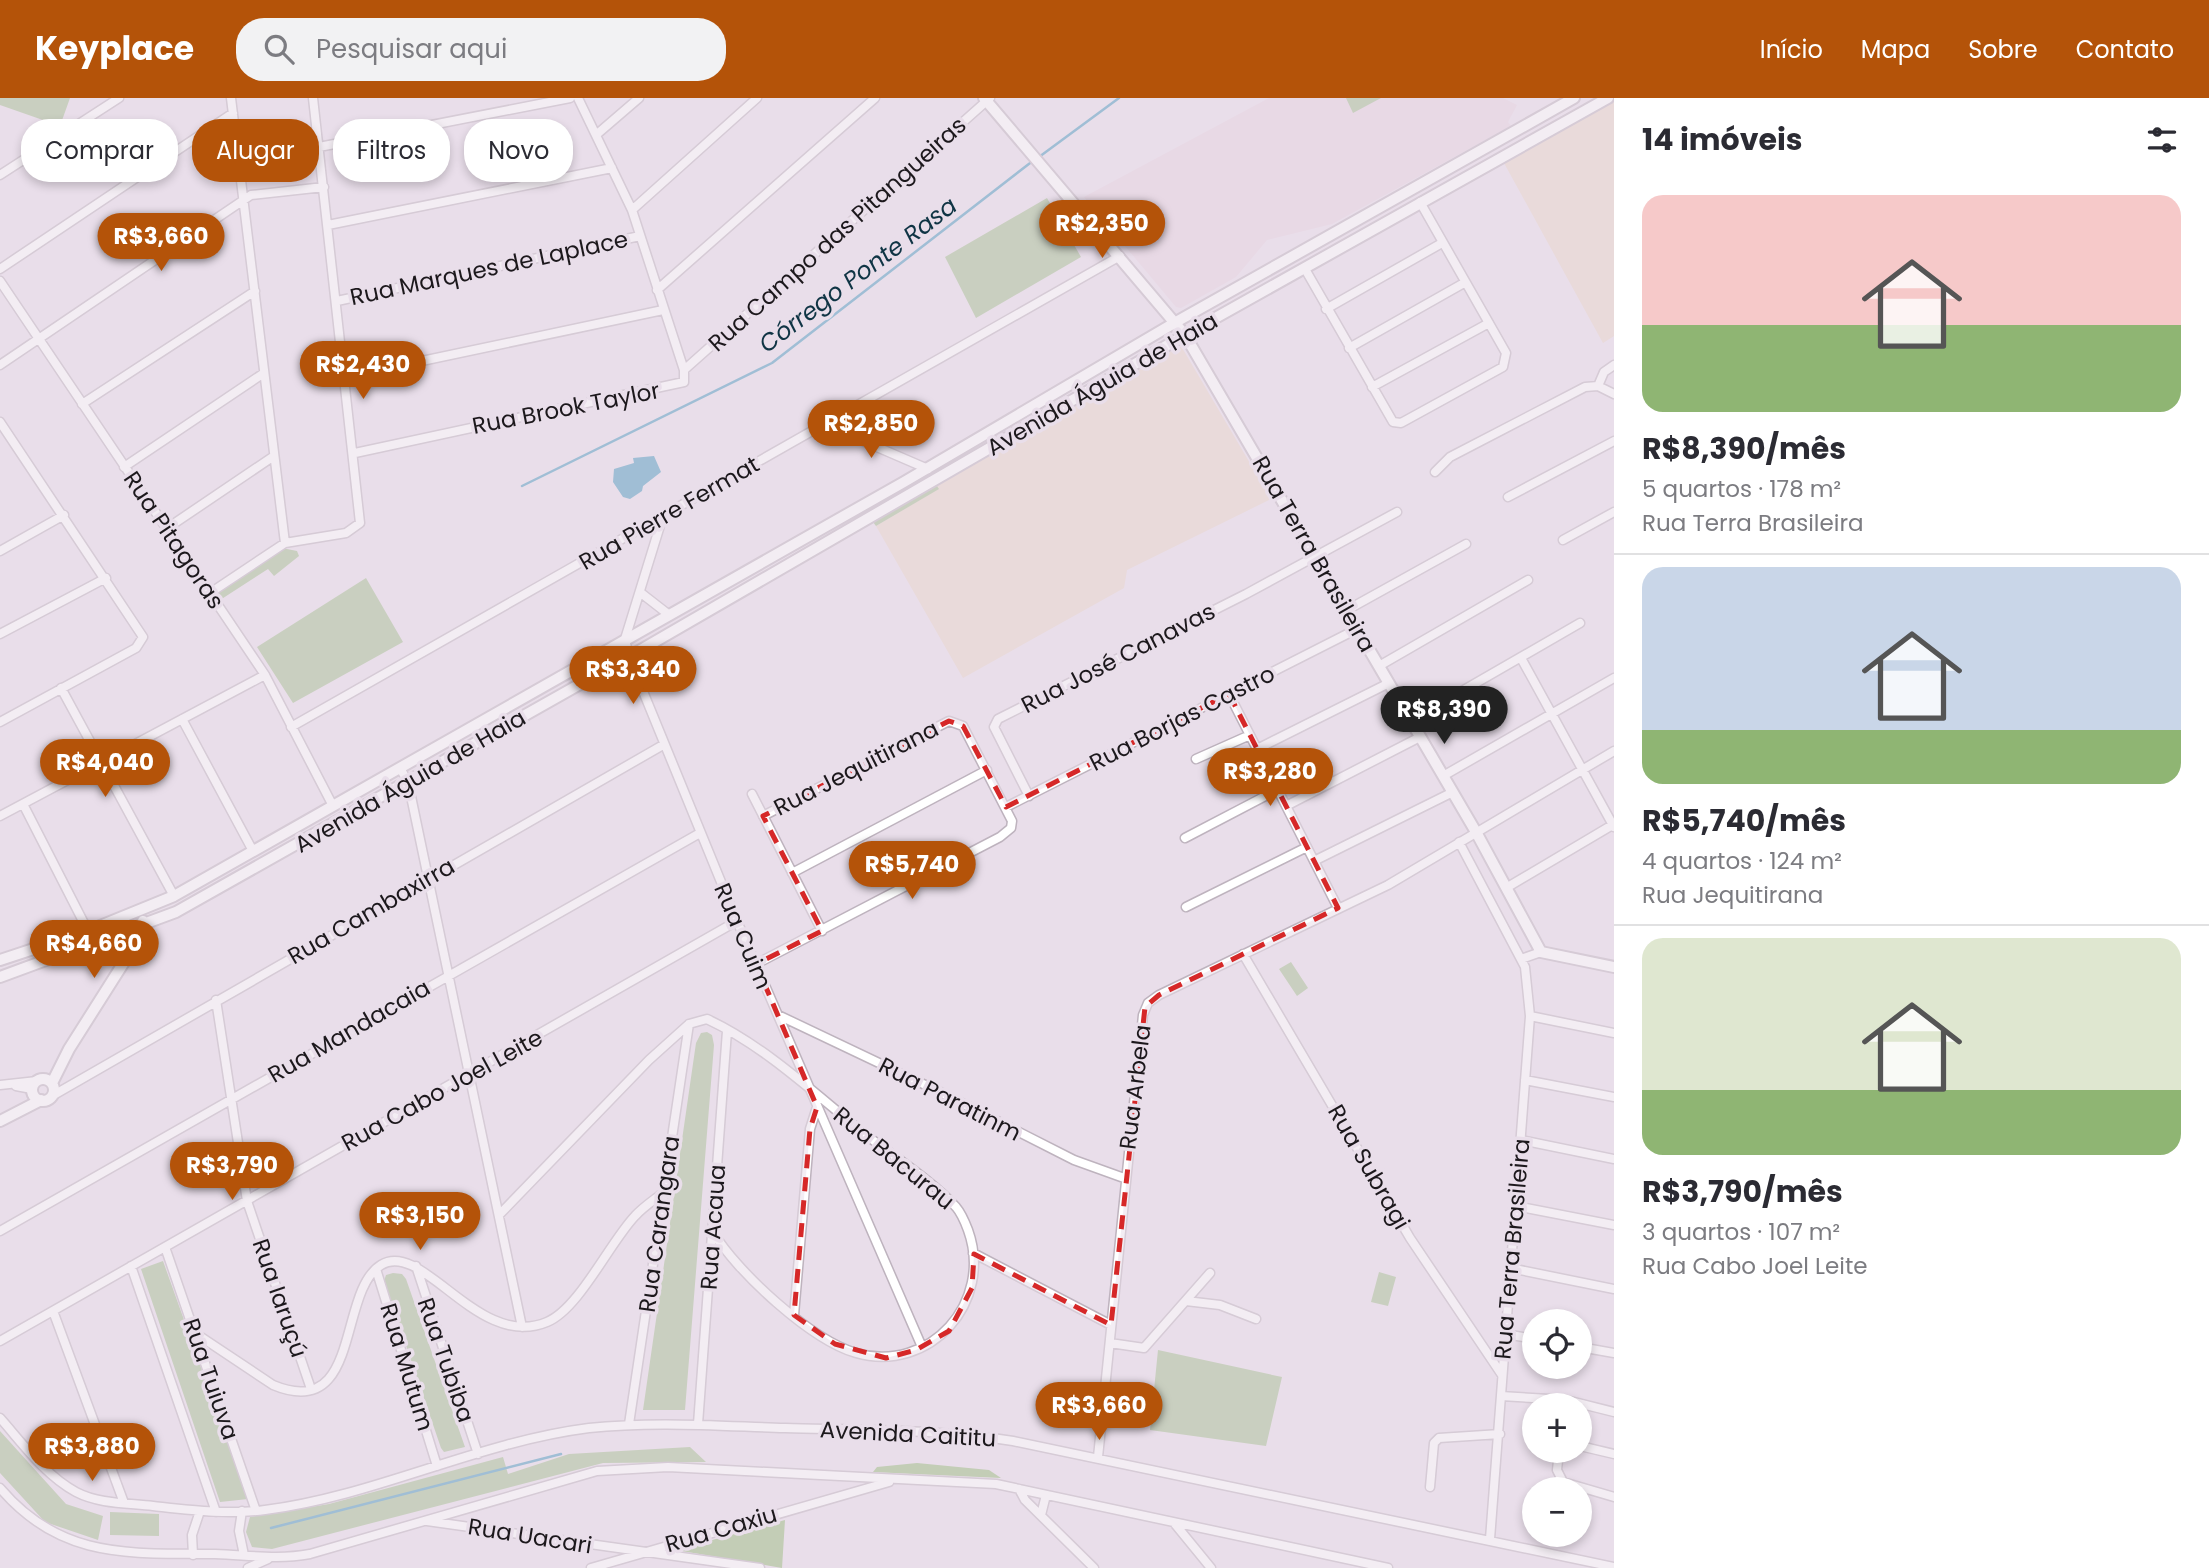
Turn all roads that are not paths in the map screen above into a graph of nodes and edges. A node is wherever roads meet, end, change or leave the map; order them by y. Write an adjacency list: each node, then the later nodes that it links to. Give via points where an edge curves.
1 (119, 98): 17 (street)
2 (231, 98): 12 (street)
3 (313, 98): 13 (street)
4 (570, 98): 15 (street)
5 (578, 98): 14 (street, Rua Brook Taylor)
6 (639, 98): 14 (street)
7 (757, 98): 21 (street)
8 (875, 98): 31 (street)
9 (1574, 98): 35 (main road, Avenida Águia de Haia)
10 (1608, 98): 20 (main road, Avenida Águia de Haia)
11 (987, 99): 25 (main road, Rua Terra Brasileira); 42 (street, Rua Campo das Pitangueiras)
12 (233, 113): 19 (street); 26 (street)
13 (316, 119)
14 (596, 135): 16 (street, Rua Brook Taylor)
15 (319, 147): 18 (street)
16 (612, 168): 21 (street, Rua Brook Taylor); 22 (street)
17 (0, 175)
18 (324, 187): 19 (street, via 251,195); 22 (street)
19 (244, 201): 30 (street); 38 (street)
20 (1420, 202): 24 (street); 27 (main road, Avenida Águia de Haia)
21 (632, 210): 23 (street, Rua Brook Taylor)
22 (328, 225): 32 (street)
23 (640, 236): 31 (street, Rua Brook Taylor); 32 (street, Rua Marques de Laplace)
24 (1442, 243): 29 (street); 33 (street)
25 (1120, 256): 35 (main road, Rua Terra Brasileira); 50 (street, Rua Pierre Fermat)
26 (0, 269)
27 (1305, 269): 33 (street); 37 (main road, Avenida Águia de Haia)
28 (0, 281): 38 (street, Rua Pitagoras)
29 (1464, 283): 36 (street); 39 (street)
30 (255, 290): 43 (street); 48 (street)
31 (657, 290): 34 (street, Rua Brook Taylor)
32 (337, 301): 44 (street)
33 (1326, 309): 39 (street)
34 (663, 310): 42 (street, Rua Brook Taylor); 44 (street)
35 (1176, 322): 37 (main road, Rua Terra Brasileira); 55 (main road, Avenida Águia de Haia)
36 (1489, 323): 46 (street); 46 (street, via 1507,358 1503,367 1401,423 1393,422)
37 (1185, 335): 59 (main road, Avenida Águia de Haia); 69 (main road, Rua Terra Brasileira)
38 (37, 340): 40 (street); 48 (street, Rua Pitagoras)
39 (1349, 348): 46 (street)
40 (0, 365)
41 (1614, 365): 45 (street, via 1604,372)
42 (684, 370): 52 (street, Rua Brook Taylor, via 681,385)
43 (264, 373): 53 (street); 54 (street)
44 (346, 377): 52 (street)
45 (1598, 386): 47 (street); 56 (street, via 1585,387 1450,457)
46 (1372, 387)
47 (1614, 394)
48 (82, 404): 54 (street, Rua Pitagoras)
49 (0, 422): 62 (street)
50 (826, 425): 55 (street); 63 (street, Rua Pierre Fermat)
51 (1614, 442): 58 (street)
52 (355, 453): 66 (street, via 360,523 346,533)
53 (274, 456): 64 (street); 66 (street)
54 (124, 467): 64 (street, Rua Pitagoras)
55 (928, 468): 57 (main road, Avenida Águia de Haia)
56 (1435, 472)
57 (899, 485): 59 (main road, via 905,491); 75 (main road, Avenida Águia de Haia)
58 (1507, 497)
59 (899, 502): 80 (main road, Avenida Águia de Haia)
60 (1397, 512): 69 (street)
61 (1614, 512): 65 (street)
62 (64, 515): 68 (street); 70 (street)
63 (663, 516): 73 (street); 92 (street, Rua Pierre Fermat)
64 (166, 529): 72 (street, Rua Pitagoras)
65 (1563, 540)
66 (285, 543): 72 (street)
67 (1466, 544): 74 (street)
68 (0, 551)
69 (1315, 556): 74 (main road, Rua Terra Brasileira); 108 (street, Rua José Canavas, via 996,721 994,727)
70 (106, 578): 78 (street); 86 (street, via 143,641)
71 (1528, 580): 82 (street)
72 (210, 593): 83 (street, Rua Pitagoras)
73 (641, 593): 75 (street); 79 (street)
74 (1347, 610): 77 (main road, Rua Terra Brasileira)
75 (668, 614): 79 (main road, Avenida Águia de Haia)
76 (1580, 623): 81 (street)
77 (1357, 628): 82 (main road, Rua Terra Brasileira); 87 (street, Rua Borjas Castro)
78 (0, 634)
79 (625, 639): 80 (street, Rua Cuim); 100 (main road, Avenida Águia de Haia)
80 (629, 657): 95 (street, Rua Cuim); 104 (main road, Avenida Águia de Haia)
81 (1521, 658): 88 (street); 90 (street)
82 (1379, 666): 85 (main road, Rua Terra Brasileira)
83 (265, 675): 89 (street); 92 (street, Rua Pitagoras)
84 (1614, 678): 88 (street)
85 (1389, 683): 90 (main road, Rua Terra Brasileira); 96 (street)
86 (61, 688): 91 (street); 99 (street)
87 (1229, 694): 93 (street); 108 (street, Rua Borjas Castro)
88 (1551, 715): 102 (street); 103 (street)
89 (182, 719): 99 (street); 121 (street)
90 (1410, 721): 94 (main road, Rua Terra Brasileira)
91 (0, 722)
92 (291, 727): 110 (street, Rua Pitagoras)
93 (1250, 735): 96 (street); 98 (street)
94 (1420, 737): 103 (main road, Rua Terra Brasileira); 111 (street)
95 (663, 746): 117 (street, Rua Cuim); 124 (street, Rua Cambaxirra)
96 (1257, 749): 105 (street)
97 (1614, 751): 102 (street, Rua Arbela)
98 (1196, 759)
99 (102, 762): 109 (street); 126 (street)
100 (400, 768): 104 (street); 110 (main road, Avenida Águia de Haia)
101 (987, 771): 112 (street, Rua Jequitirana); 114 (street, Rua Jequitirana, via 962,726 949,721); 123 (street)
102 (1581, 771): 115 (street); 116 (street, Rua Arbela)
103 (1443, 776): 106 (main road, Rua Terra Brasileira)
104 (408, 782): 124 (street); 131 (main road, Avenida Águia de Haia)
105 (1278, 790): 111 (street); 118 (street)
106 (1453, 792): 116 (main road, Rua Terra Brasileira); 122 (street)
107 (752, 794): 114 (street)
108 (1029, 796): 112 (street, Rua Borjas Castro)
109 (23, 804): 113 (street); 132 (street)
110 (333, 806): 121 (main road, Avenida Águia de Haia)
111 (1286, 806): 120 (street)
112 (1006, 807): 133 (street, via 1012,825 1000,838)
113 (0, 816)
114 (763, 816): 123 (street)
115 (1614, 825): 125 (street)
116 (1476, 832): 119 (street, Rua Arbela); 125 (main road, Rua Terra Brasileira)
117 (699, 833): 130 (street, Rua Cuim); 140 (street, Rua Mandacaia)
118 (1185, 838)
119 (1459, 842): 128 (street, Rua Arbela, via 1388,886); 137 (street, Rua Terra Brasileira)
120 (1307, 847): 122 (street); 127 (street)
121 (253, 850): 126 (main road, Avenida Águia de Haia)
122 (1314, 861): 128 (street)
123 (792, 873): 133 (street)
124 (429, 878): 140 (street); 142 (street, Rua Cambaxirra)
125 (1506, 888): 134 (main road, Rua Terra Brasileira)
126 (174, 896): 129 (main road, Avenida Águia de Haia)
127 (1186, 907)
128 (1338, 908): 135 (street, Rua Arbela)
129 (139, 912): 131 (main road); 132 (main road, Avenida Águia de Haia)
130 (737, 921): 138 (street, Rua Cuim); 148 (street, Rua Cabo Joel Leite)
131 (144, 926): 141 (main road, Avenida Águia de Haia); 151 (main road)
132 (88, 931): 136 (main road, Avenida Águia de Haia)
133 (822, 931): 138 (street)
134 (1541, 952): 137 (street); 139 (main road)
135 (1243, 954): 159 (street, Rua Arbela, via 1159,995 1145,1007); 189 (street, Rua Subragi, via 1410,1238)
136 (0, 960)
137 (1521, 960): 144 (street, Rua Terra Brasileira, via 1528,978)
138 (756, 964): 143 (street, Rua Cuim)
139 (1614, 967)
140 (449, 974): 148 (street); 154 (street, Rua Mandacaia)
141 (0, 977)
142 (216, 1000): 151 (street, Rua Cambaxirra, via 81,1080); 154 (street, Rua Iaruçú)
143 (778, 1015): 152 (street, Rua Cuim); 159 (street, Rua Paratinm, via 1083,1165)
144 (1530, 1016): 147 (street); 149 (street, Rua Terra Brasileira)
145 (689, 1024): 146 (street, Rua Bacurau, via 707,1019); 160 (street, Rua Carangara); 163 (street)
146 (727, 1031): 152 (street, Rua Bacurau); 166 (street, Rua Acaua)
147 (1614, 1033)
148 (469, 1075): 161 (street, Rua Cabo Joel Leite); 163 (street)
149 (1525, 1080): 153 (street); 157 (street, Rua Terra Brasileira)
150 (3, 1085): 151 (street, Rua Cambaxirra)
151 (43, 1089): 156 (main road)
152 (810, 1090): 155 (street, Rua Cuim); 168 (street, Rua Bacurau, via 954,1205 967,1227)
153 (1614, 1097)
154 (231, 1099): 161 (street, Rua Iaruçú); 165 (street, Rua Mandacaia)
155 (817, 1107): 177 (street, via 810,1129); 186 (street, Rua Cuim)
156 (2, 1120)
157 (1521, 1140): 158 (street); 162 (street, Rua Terra Brasileira)
158 (1614, 1159)
159 (1124, 1178): 179 (street, Rua Arbela)
160 (664, 1192): 180 (street, via 635,1215 559,1315); 196 (street, Rua Carangara)
161 (247, 1201): 167 (street, Rua Cabo Joel Leite); 190 (street, Rua Iaruçú)
162 (1516, 1206): 164 (street); 171 (street, Rua Terra Brasileira)
163 (499, 1215): 180 (street)
164 (1614, 1225)
165 (0, 1231)
166 (713, 1232): 177 (street, Rua Bacurau, via 731,1260); 197 (street, Rua Acaua)
167 (164, 1247): 169 (street, Rua Cabo Joel Leite); 181 (street, Rua Tuiuva)
168 (973, 1253): 179 (street); 186 (street, Rua Bacurau, via 972,1288 963,1311 945,1334)
169 (131, 1266): 176 (street, Rua Cabo Joel Leite); 217 (street)
170 (416, 1266): 172 (street, via 389,1262); 180 (street, via 494,1323); 200 (street, Rua Tubiba)
171 (1510, 1268): 174 (street); 182 (street, Rua Terra Brasileira)
172 (376, 1269): 190 (street, via 359,1302 337,1370); 204 (street, Rua Mutum)
173 (1210, 1273): 175 (street)
174 (1614, 1289)
175 (1186, 1301): 178 (street, via 1220,1305); 185 (street, via 1144,1348)
176 (53, 1311): 184 (street, Rua Cabo Joel Leite); 213 (street)
177 (794, 1315): 186 (street, Rua Bacurau, via 835,1344 869,1356 886,1358)
178 (1256, 1319)
179 (1111, 1325): 185 (street, Rua Arbela)
180 (522, 1327)
181 (195, 1333): 190 (street, via 273,1385 285,1390); 216 (street, Rua Tuiuva)
182 (1505, 1334): 183 (street); 189 (street, Rua Terra Brasileira)
183 (1522, 1337)
184 (0, 1341)
185 (1110, 1343): 202 (street, Rua Arbela)
186 (922, 1347)
187 (1592, 1349): 188 (street)
188 (1614, 1353)
189 (1502, 1375): 191 (street, Rua Terra Brasileira)
190 (311, 1389)
191 (1501, 1396): 192 (street); 198 (street, Rua Terra Brasileira)
192 (1522, 1398)
193 (1592, 1408): 194 (street)
194 (1614, 1412)
195 (0, 1418): 213 (street, Avenida Caititu, via 67,1487 96,1500)
196 (629, 1424): 197 (street, Avenida Caititu); 200 (street, Avenida Caititu, via 555,1434)
197 (698, 1424): 202 (street, Avenida Caititu, via 948,1433)
198 (1500, 1434): 207 (street, via 1439,1438 1434,1443); 222 (street, Rua Terra Brasileira)
199 (1592, 1449): 201 (street)
200 (478, 1454): 204 (street, Avenida Caititu)
201 (1614, 1454)
202 (1098, 1457): 222 (street, Avenida Caititu)
203 (1558, 1463): 212 (street, via 1563,1482)
204 (437, 1466): 216 (street, Avenida Caititu, via 329,1497)
205 (858, 1477): 206 (street, Avenida Caititu); 210 (street); 219 (street, Avenida Caititu, via 668,1467 597,1471)
206 (896, 1480): 209 (street, Avenida Caititu); 210 (street, Rua Caxiu)
207 (1430, 1487)
208 (0, 1488): 225 (street, Avenida Caititu, via 46,1528 73,1542 105,1551)
209 (1019, 1489): 211 (street, Avenida Caititu); 218 (street)
210 (852, 1492): 224 (street, Rua Caxiu)
211 (1046, 1495): 218 (street); 220 (street, Avenida Caititu)
212 (1614, 1497)
213 (124, 1503): 214 (street, Avenida Caititu)
214 (200, 1511): 217 (street, Avenida Caititu); 225 (street, via 192,1535)
215 (242, 1511): 216 (street, Avenida Caititu); 217 (street, Avenida Caititu); 226 (street, via 239,1531)
216 (256, 1511)
217 (216, 1512)
218 (1041, 1515): 233 (street)
219 (424, 1520): 224 (street, Rua Uacari); 227 (street, Avenida Caititu, via 310,1554)
220 (1175, 1524): 221 (street, Avenida Caititu); 223 (street)
221 (1196, 1529): 223 (street); 228 (street, Avenida Caititu)
222 (1490, 1539): 229 (street, Avenida Caititu)
223 (1195, 1549): 234 (street)
224 (638, 1553): 231 (street, Rua Caxiu); 232 (street, Rua Uacari)
225 (193, 1555): 226 (street, Avenida Caititu)
226 (244, 1555): 227 (street, Avenida Caititu)
227 (268, 1559): 230 (street)
228 (1349, 1560): 235 (street); 236 (street, Avenida Caititu)
229 (1614, 1567)
230 (248, 1568)
231 (591, 1568)
232 (760, 1568)
233 (1094, 1568)
234 (1211, 1568)
235 (1355, 1568)
236 (1388, 1568)

